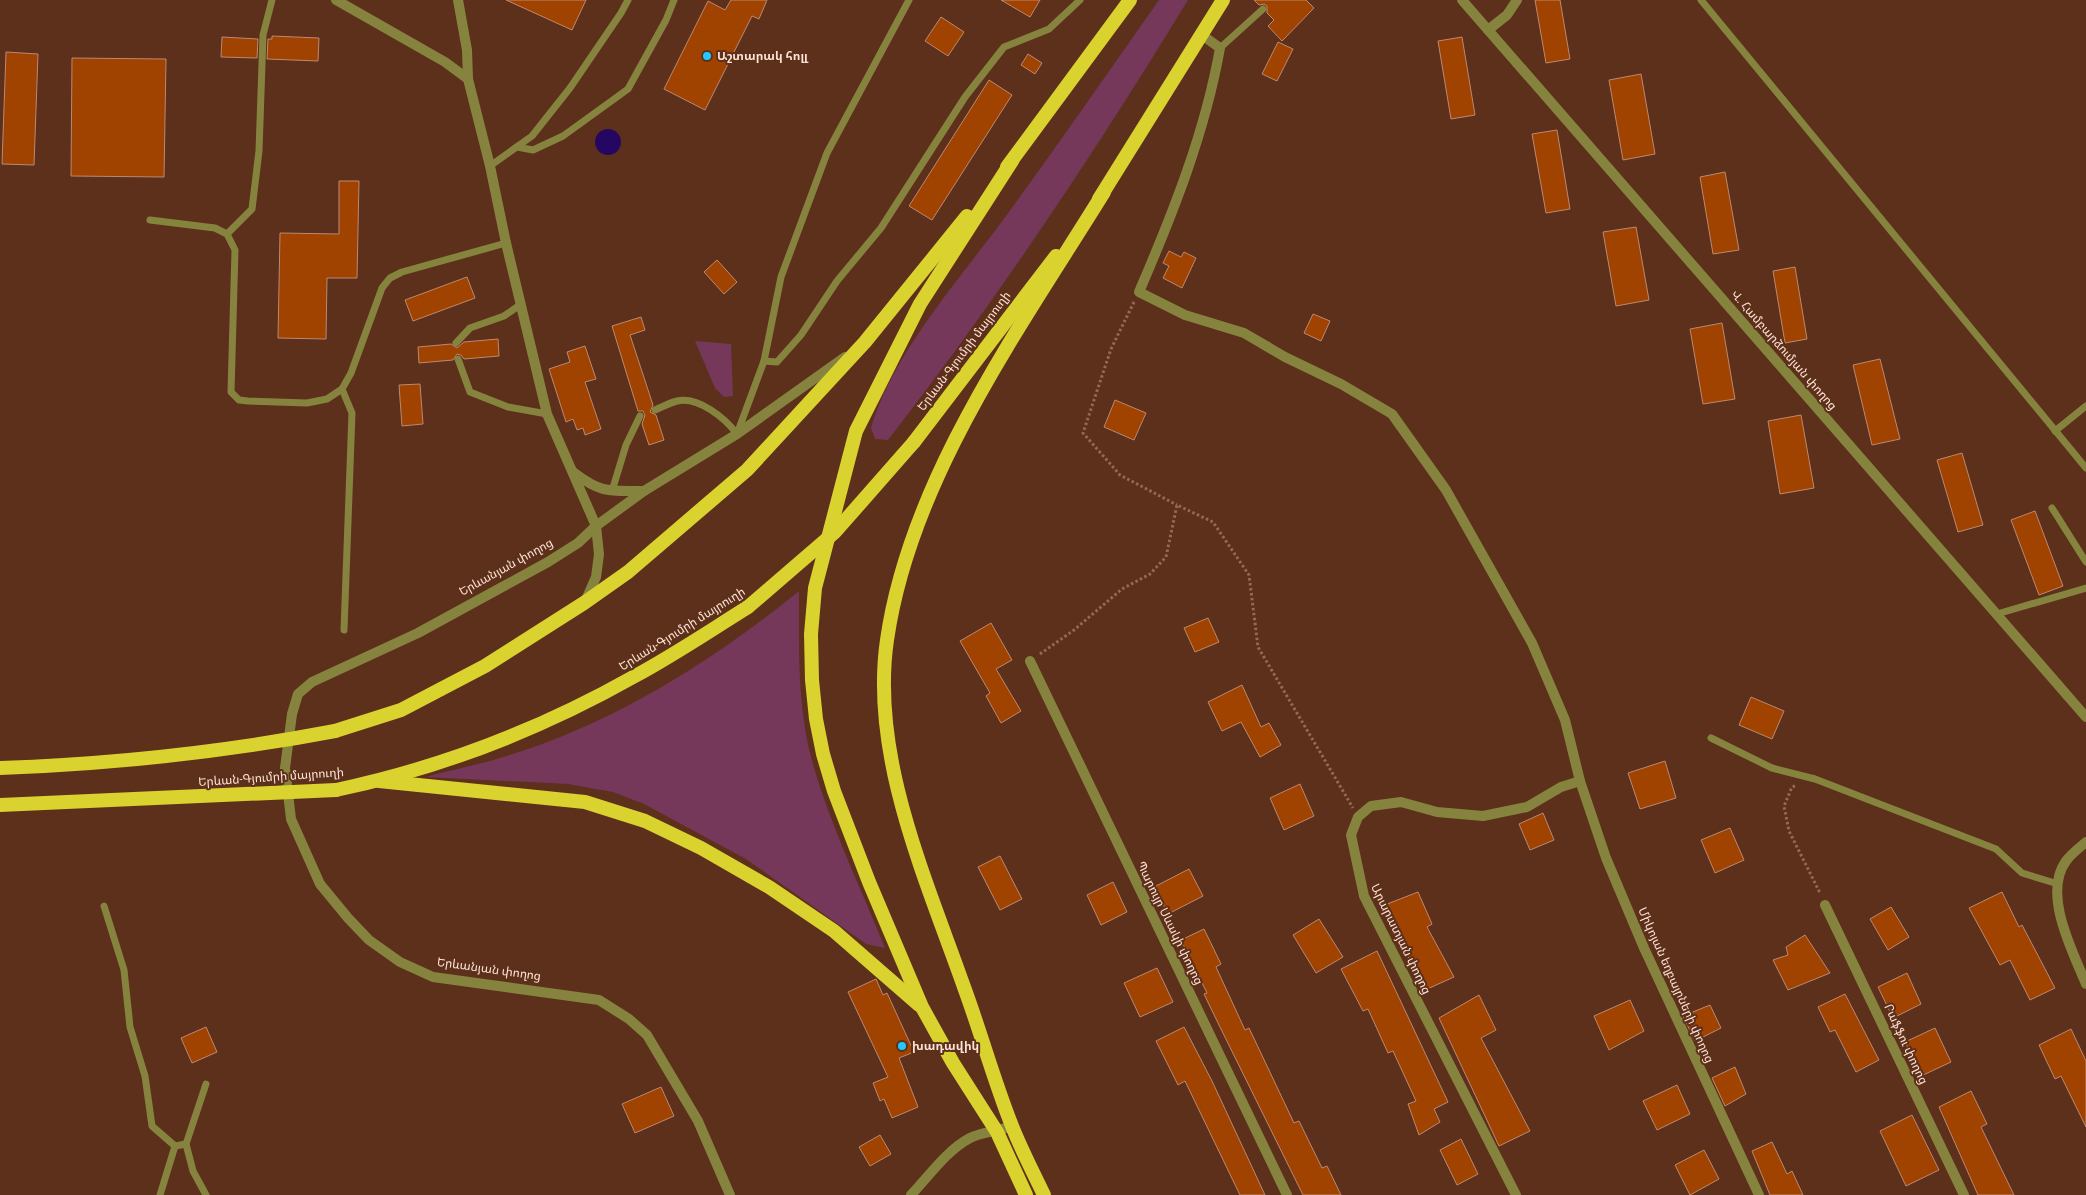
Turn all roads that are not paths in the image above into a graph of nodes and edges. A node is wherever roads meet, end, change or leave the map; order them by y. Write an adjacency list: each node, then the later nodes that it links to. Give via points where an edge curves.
1 (272, 0): 23 (lane, via 264,35 259,151 252,208)
2 (336, 0): 17 (street, via 445,62)
3 (458, 0): 17 (street, via 467,50)
4 (628, 0): 18 (lane, via 570,88 532,136)
5 (674, 0): 18 (lane, via 628,89 563,136 533,150)
6 (909, 0): 29 (lane, via 827,152 781,278)
7 (1080, 0): 29 (lane, via 1049,30 1004,47 965,97 881,228 837,281 801,335 777,362)
8 (1130, 0): 19 (highway)
9 (1223, 0): 15 (highway, Երևան-Գյումրի մայրուղի)
10 (1462, 0): 14 (street, Վ. Համբարձումյան փողոց)
11 (1518, 0): 14 (street, via 1507,15)
12 (1702, 0): 35 (lane)
13 (1263, 9): 16 (lane)
14 (1488, 30): 46 (street, Վ. Համբարձումյան փողոց)
15 (1202, 35): 16 (street); 21 (highway, Երևան-Գյումրի մայրուղի)
16 (1220, 48): 53 (street, Միկոյան եղբայրների փողոց, via 1212,91 1177,202 1139,292 1185,315 1244,333 1392,414 1446,490 1532,643 1565,720)
17 (468, 79): 20 (street)
18 (517, 147): 20 (lane)
19 (1012, 161): 26 (highway); 60 (highway, via 920,304 856,432 815,588 812,680 823,754 855,847)
20 (490, 166): 24 (street)
21 (1104, 192): 52 (highway, Երևան-Գյումրի մայրուղի, bridge, via 914,442 835,532 748,607 636,676 548,721); 62 (highway, via 984,387 943,463 908,555 888,631 883,676 886,739 899,791 929,888)
22 (150, 220): 23 (lane, via 215,228)
23 (227, 234): 30 (lane, via 235,250 231,392 239,400 307,403 327,399)
24 (506, 243): 25 (street); 30 (lane, via 390,278 382,288)
25 (520, 305): 27 (lane, via 504,316 470,328); 33 (street)
26 (865, 342): 36 (street, Երևանյան փողոց); 45 (highway, via 747,470 628,572)
27 (456, 343)
28 (458, 359): 33 (lane, via 470,392 508,407)
29 (764, 360): 36 (lane)
30 (342, 389): 47 (lane, via 352,413)
31 (2086, 406): 35 (lane)
32 (655, 410): 36 (lane, via 679,401 707,407 728,422)
33 (546, 414): 38 (street)
34 (640, 416): 39 (lane, via 626,445)
35 (2055, 431): 37 (lane)
36 (737, 434): 40 (street, Երևանյան փողոց)
37 (2086, 468)
38 (572, 471): 39 (street, via 594,488); 42 (street)
39 (612, 491): 40 (street)
40 (644, 491): 42 (street, Երևանյան փողոց)
41 (2052, 508): 43 (lane)
42 (596, 526): 45 (street, via 599,554 596,577); 68 (street, Երևանյան փողոց, via 548,562 418,633 312,682 298,694 285,768 291,819 320,884 369,940 400,962 433,977 598,1000 629,1019 647,1035 698,1121)
43 (2086, 562)
44 (2086, 588): 46 (lane)
45 (584, 603): 51 (highway, bridge, via 476,671 401,710 335,731 255,747)
46 (1997, 614): 49 (street, Վ. Համբարձումյան փողոց)
47 (344, 630)
48 (1030, 661): 72 (street, Պարույր Սևակի փողոց)
49 (2086, 717)
50 (1711, 738): 56 (lane, via 1772,768 1815,779 1996,849 2022,874)
51 (0, 768)
52 (379, 781): 54 (highway, Երևան-Գյումրի մայրուղի, bridge, via 336,790); 60 (highway, via 585,802 645,821 701,848 834,931)
53 (1580, 781): 73 (street, Արարատյան փողոց, via 1561,787 1527,807 1483,816 1437,812 1401,802 1371,806 1358,817 1351,835 1364,896); 74 (street, Միկոյան եղբայրների փողոց, via 1606,858 1644,948)
54 (0, 805)
55 (2086, 842): 56 (street, via 2065,862)
56 (2058, 884): 59 (street, via 2058,907 2064,931)
57 (1826, 905): 75 (street, Րաֆֆու փողոց)
58 (104, 906): 65 (lane, via 124,970 130,1028 146,1076 152,1126)
59 (2086, 984)
60 (922, 1007): 63 (highway, via 953,1064)
61 (206, 1084): 64 (lane)
62 (1012, 1126): 63 (street); 71 (highway)
63 (997, 1132): 69 (street, via 972,1137 955,1148); 70 (highway)
64 (186, 1144): 65 (lane); 67 (lane, via 193,1171)
65 (175, 1146): 66 (lane)
66 (160, 1195)
67 (206, 1195)
68 (730, 1195)
69 (911, 1195)
70 (1026, 1195)
71 (1044, 1195)
72 (1287, 1195)
73 (1516, 1195)
74 (1759, 1195)
75 (1964, 1195)

